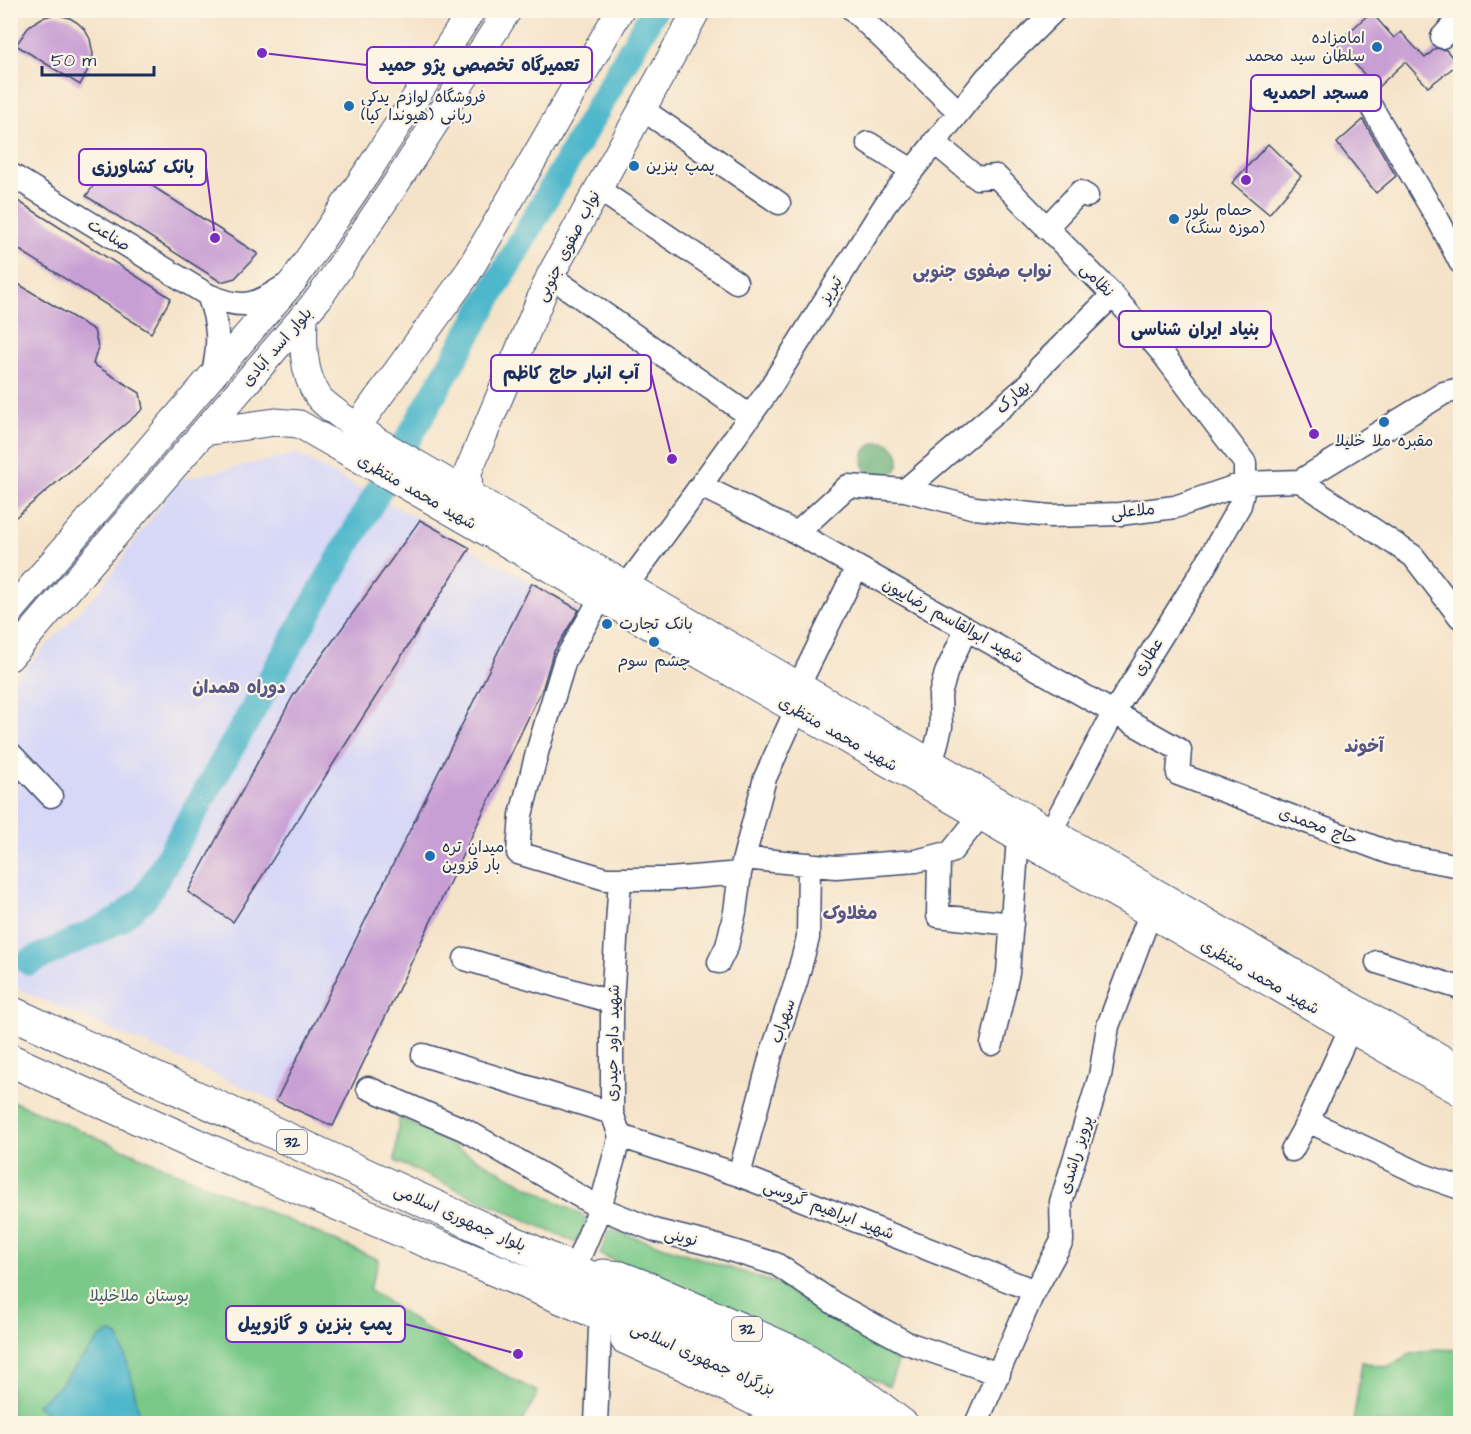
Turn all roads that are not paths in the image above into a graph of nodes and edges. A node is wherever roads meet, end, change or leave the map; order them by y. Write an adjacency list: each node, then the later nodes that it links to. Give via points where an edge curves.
1 (620, 10): 33 (main road)
2 (697, 10): 10 (main road, نواب صفوی جنوبی)
3 (853, 10): 11 (street)
4 (1055, 10): 11 (street, تبریز)
5 (471, 11): 7 (main road); 22 (main road, بلوار اسد آبادی)
6 (1461, 17): 8 (street)
7 (502, 20): 26 (main road, بلوار اسد آبادی, via 389,194)
8 (1442, 37)
9 (1372, 108): 20 (street)
10 (642, 109): 16 (main road, نواب صفوی جنوبی); 18 (street)
11 (958, 111): 12 (street, تبریز)
12 (934, 142): 14 (street, تبریز); 19 (street, نظامی, via 977,178 996,176)
13 (868, 143): 14 (street)
14 (912, 170): 30 (street, تبریز, via 885,205)
15 (10, 174): 24 (street, صناعت)
16 (598, 189): 21 (main road, نواب صفوی جنوبی); 23 (street)
17 (1087, 196): 19 (street, via 1080,192)
18 (779, 203)
19 (1046, 228): 25 (street, نظامی)
20 (1461, 262)
21 (550, 276): 30 (street); 35 (main road, نواب صفوی جنوبی)
22 (294, 280): 24 (street, صناعت, via 260,302 233,303); 27 (main road, بلوار اسد آبادی)
23 (736, 282)
24 (208, 295): 27 (street, via 219,335)
25 (1113, 295): 36 (street, نظامی, via 1245,463); 38 (street, بهارک, via 1040,367 1029,385)
26 (304, 315): 29 (main road, via 306,362); 32 (main road, بلوار اسد آبادی)
27 (212, 376): 43 (main road, بلوار اسد آبادی)
28 (1461, 389): 34 (street, ملاعلی, via 1444,393)
29 (318, 398): 31 (main road, via 305,398 298,404); 33 (main road, شهید محمد منتظری)
30 (750, 416): 37 (street, تبریز)
31 (298, 424): 32 (main road, شهید محمد منتظری, via 275,422); 33 (main road, شهید محمد منتظری)
32 (204, 432): 46 (main road, بلوار اسد آبادی)
33 (369, 436): 35 (main road, شهید محمد منتظری)
34 (1300, 481): 36 (street, ملاعلی); 44 (street, via 1413,556)
35 (452, 482): 41 (main road, شهید محمد منتظری); 42 (main road, شهید محمد منتظری)
36 (1245, 483): 38 (street, ملاعلی, via 1175,507 1120,514 1050,516 975,508); 48 (street, عطاری, via 1240,505)
37 (701, 486): 39 (street, شهید ابوالقاسم رضاییون); 41 (street, تبریز)
38 (905, 490): 39 (street, ملاعلی, via 848,486)
39 (797, 533): 40 (street, شهید ابوالقاسم رضاییون)
40 (857, 567): 45 (street, شهید ابوالقاسم رضاییون); 47 (street)
41 (627, 585): 47 (main road, شهید محمد منتظری)
42 (601, 598): 47 (main road, شهید محمد منتظری); 60 (street, via 565,660 521,815 518,853 606,879)
43 (10, 612)
44 (1461, 617)
45 (966, 629): 48 (street, شهید ابوالقاسم رضاییون); 50 (street, via 940,695 941,727)
46 (10, 657)
47 (798, 697): 50 (main road, شهید محمد منتظری); 53 (main road, شهید محمد منتظری); 58 (street, via 765,778)
48 (1114, 712): 51 (street, شهید ابوالقاسم رضاییون, via 1180,750); 54 (street, عطاری)
49 (10, 753): 52 (street)
50 (932, 762): 54 (main road, شهید محمد منتظری)
51 (1178, 774): 59 (street, حاج محمدی, via 1394,854)
52 (51, 796)
53 (980, 816): 55 (main road, شهید محمد منتظری); 56 (street, via 951,852)
54 (1051, 831): 73 (main road, شهید محمد منتظری)
55 (1018, 838): 61 (main road, شهید محمد منتظری); 62 (street)
56 (939, 856): 57 (street, via 836,867); 62 (street, via 938,916)
57 (809, 864): 58 (street); 80 (street, سهراب, via 808,938)
58 (742, 865): 60 (street, via 686,878); 64 (street, via 735,912)
59 (1461, 866)
60 (620, 879): 67 (street, شهید داود حیدری)
61 (1150, 914): 69 (main road, شهید محمد منتظری); 84 (street, پرویز راشدی, via 1107,1026 1100,1076 1061,1202 1062,1241)
62 (1012, 924): 70 (street, via 1008,973)
63 (465, 959): 67 (street)
64 (719, 962)
65 (1377, 962): 66 (street)
66 (1461, 988)
67 (612, 1002): 76 (street, شهید داود حیدری)
68 (10, 1012): 83 (highway, بلوار جمهوری اسلامی / 32)
69 (1350, 1029): 75 (main road, شهید محمد منتظری); 77 (street)
70 (992, 1044)
71 (423, 1055): 76 (street)
72 (10, 1060): 83 (highway, بلوار جمهوری اسلامی / 32, via 199,1146)
73 (1461, 1069)
74 (368, 1088): 82 (street, نوینی, via 465,1130)
75 (1461, 1092)
76 (612, 1113): 78 (street, شهید داود حیدری)
77 (1308, 1121): 79 (street); 81 (street, via 1423,1175)
78 (620, 1136): 80 (street, شهید ابراهیم گروسی); 82 (street)
79 (1292, 1150)
80 (739, 1175): 84 (street, شهید ابراهیم گروسی)
81 (1461, 1188)
82 (600, 1208): 83 (street); 86 (street, نوینی, via 657,1231 776,1264 835,1304 906,1343)
83 (571, 1285): 85 (main road, بلوار جمهوری اسلامی / 32); 89 (highway, بزرگراه جمهوری اسلامی / 32); 90 (highway, بزرگراه جمهوری اسلامی / 32, via 771,1360 852,1405); 91 (main road, بلوار جمهوری اسلامی / 32, via 621,1275 799,1352)
84 (1035, 1291): 86 (street, پرویز راشدی)
85 (600, 1329): 87 (street); 88 (main road, بلوار جمهوری اسلامی / 32)
86 (999, 1374): 92 (street, پرویز راشدی)
87 (596, 1424)
88 (799, 1424)
89 (836, 1424)
90 (877, 1424)
91 (905, 1424)
92 (976, 1424)

